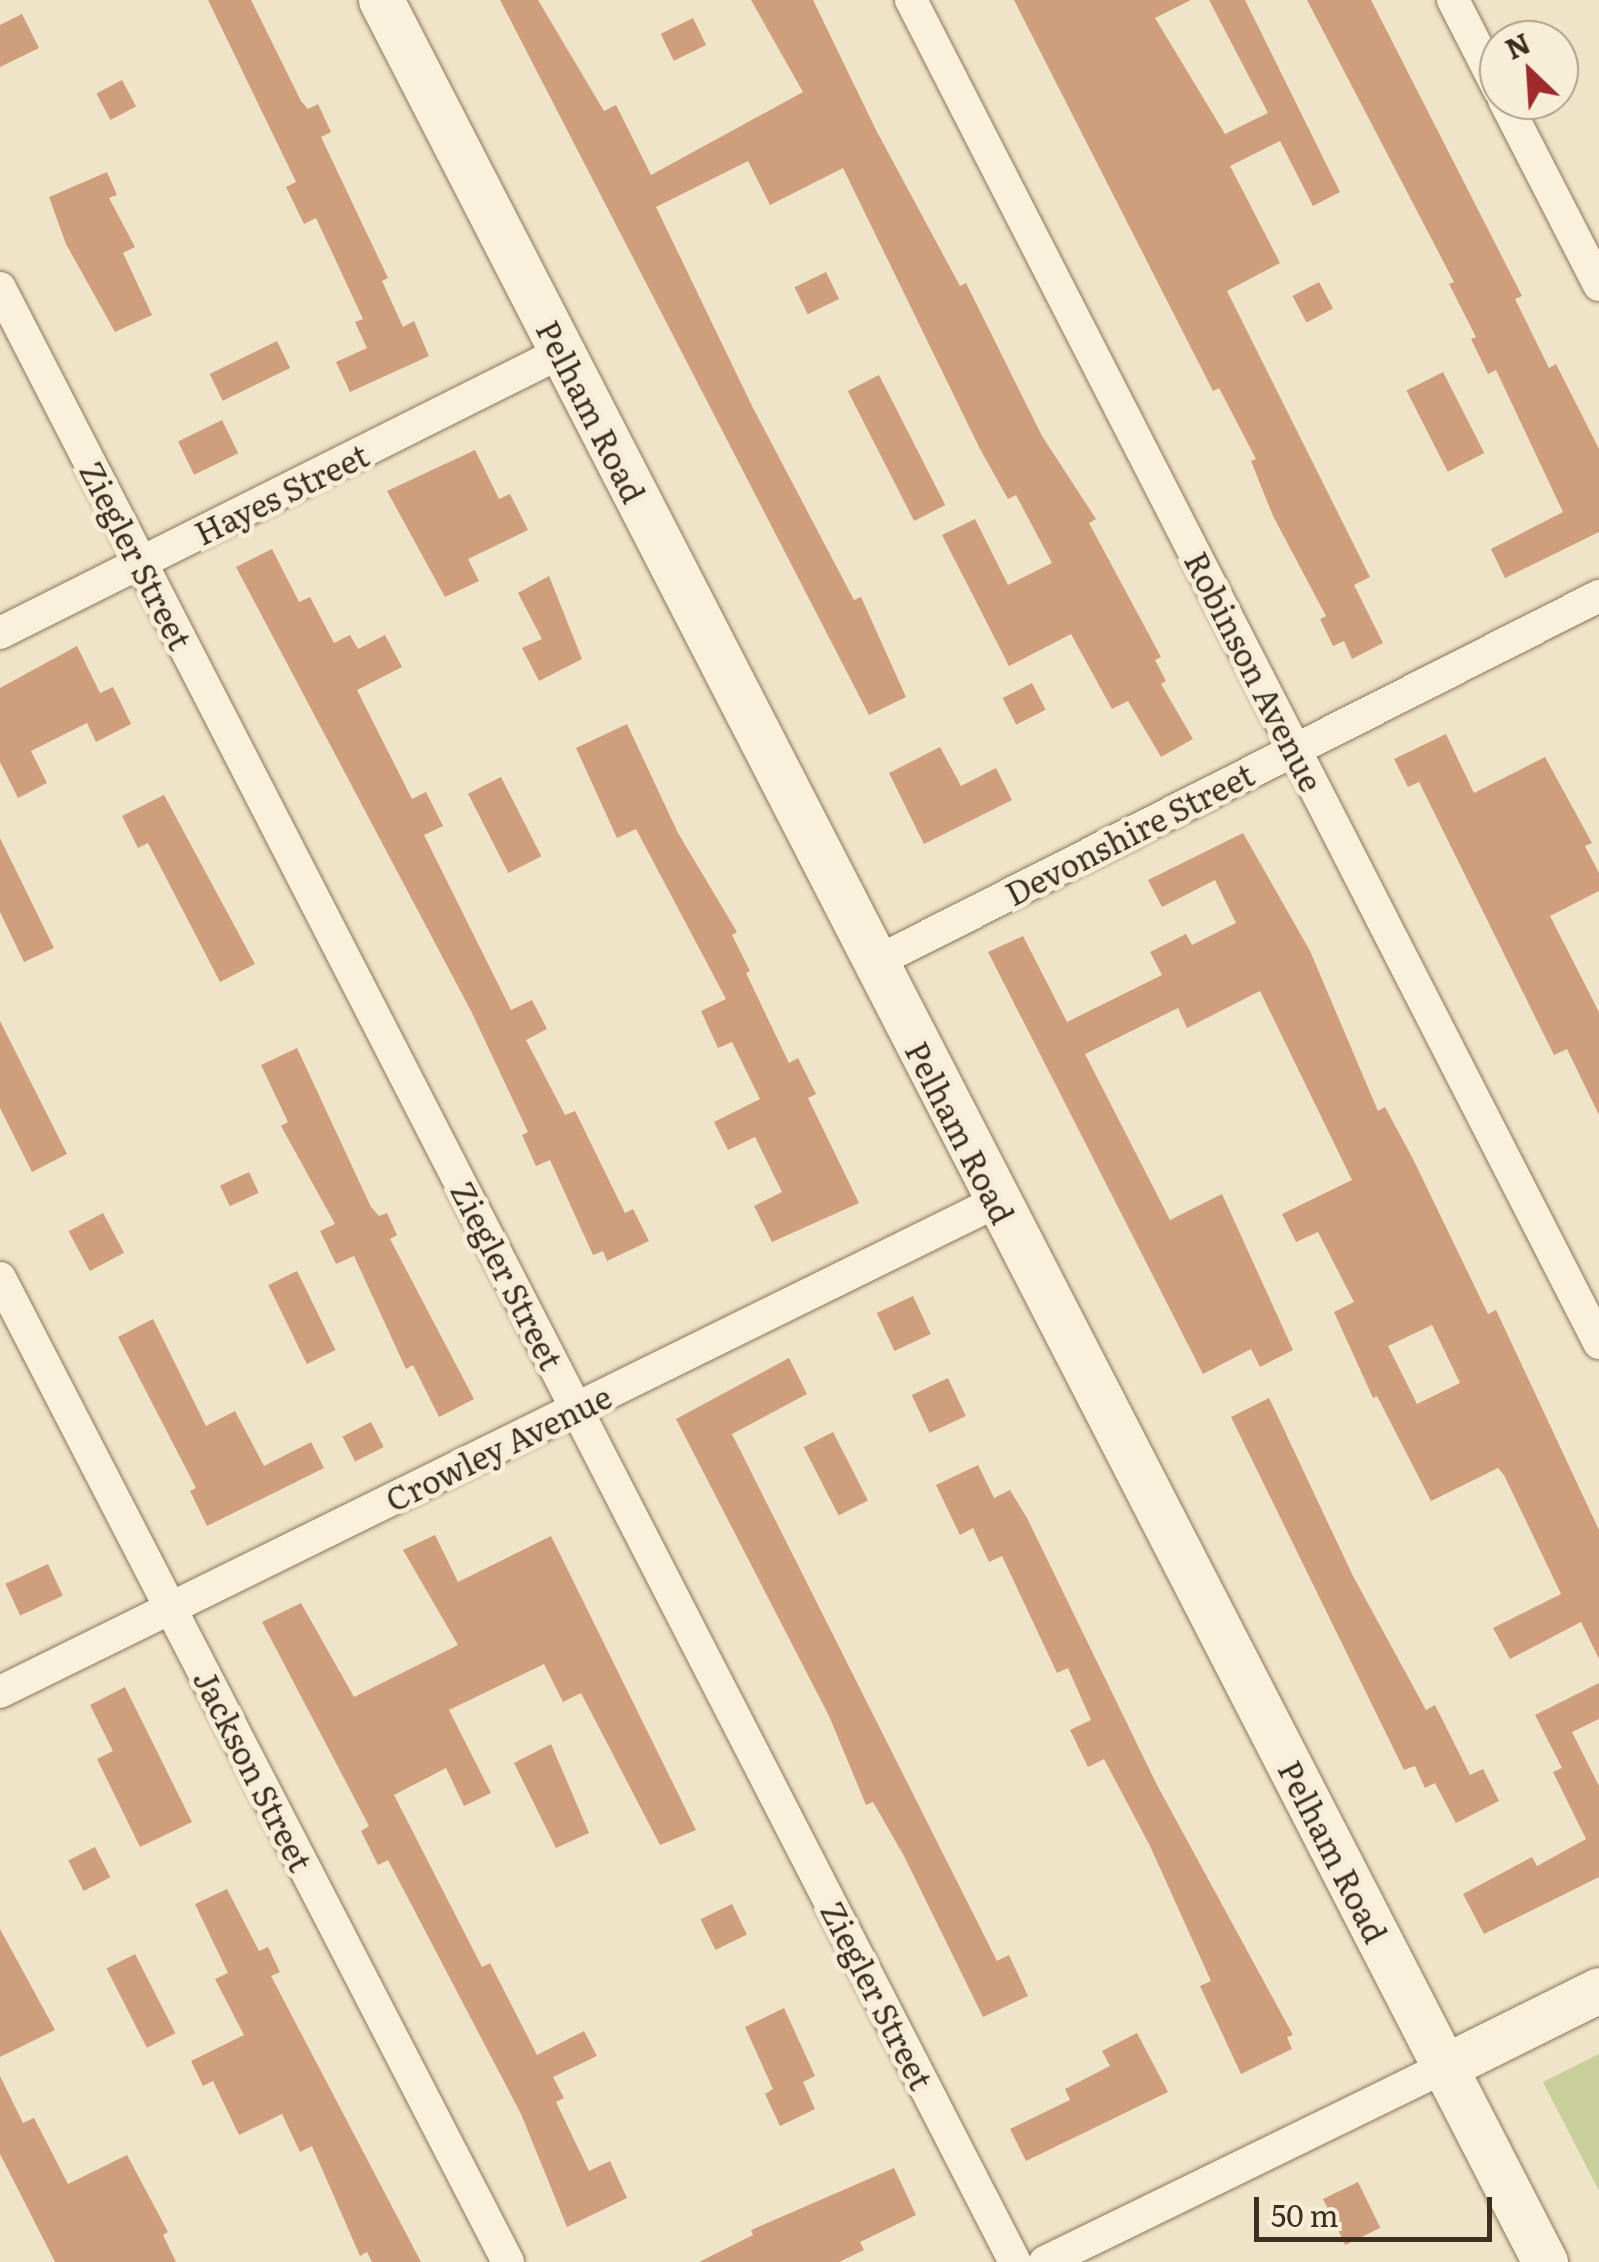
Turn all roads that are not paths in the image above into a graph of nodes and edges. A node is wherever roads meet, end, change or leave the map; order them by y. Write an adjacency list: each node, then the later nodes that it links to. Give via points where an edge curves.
1 (381, 0): 8 (main road, Pelham Road)
2 (911, 0): 12 (street, Robinson Avenue)
3 (1453, 0): 4 (street)
4 (1479, 51)
5 (1514, 120): 6 (street)
6 (1599, 285)
7 (0, 288): 9 (street, Ziegler Street)
8 (562, 352): 9 (street, Hayes Street); 13 (main road, Pelham Road)
9 (141, 564): 11 (street, Hayes Street); 17 (street, Ziegler Street)
10 (1599, 596): 12 (street, Devonshire Street)
11 (0, 633)
12 (1294, 748): 13 (street, Devonshire Street); 16 (street, Robinson Avenue)
13 (874, 963): 14 (main road, Pelham Road)
14 (996, 1202): 17 (street, Crowley Avenue); 21 (main road, Pelham Road)
15 (0, 1278): 18 (street, Jackson Street)
16 (1599, 1342)
17 (576, 1409): 18 (street, Crowley Avenue); 23 (street, Ziegler Street)
18 (172, 1608): 19 (street, Crowley Avenue); 22 (street, Jackson Street)
19 (0, 1692)
20 (1599, 1990): 21 (main road)
21 (1446, 2066): 24 (street); 25 (main road, Pelham Road)
22 (508, 2262)
23 (1015, 2262)
24 (1045, 2262)
25 (1544, 2262)

